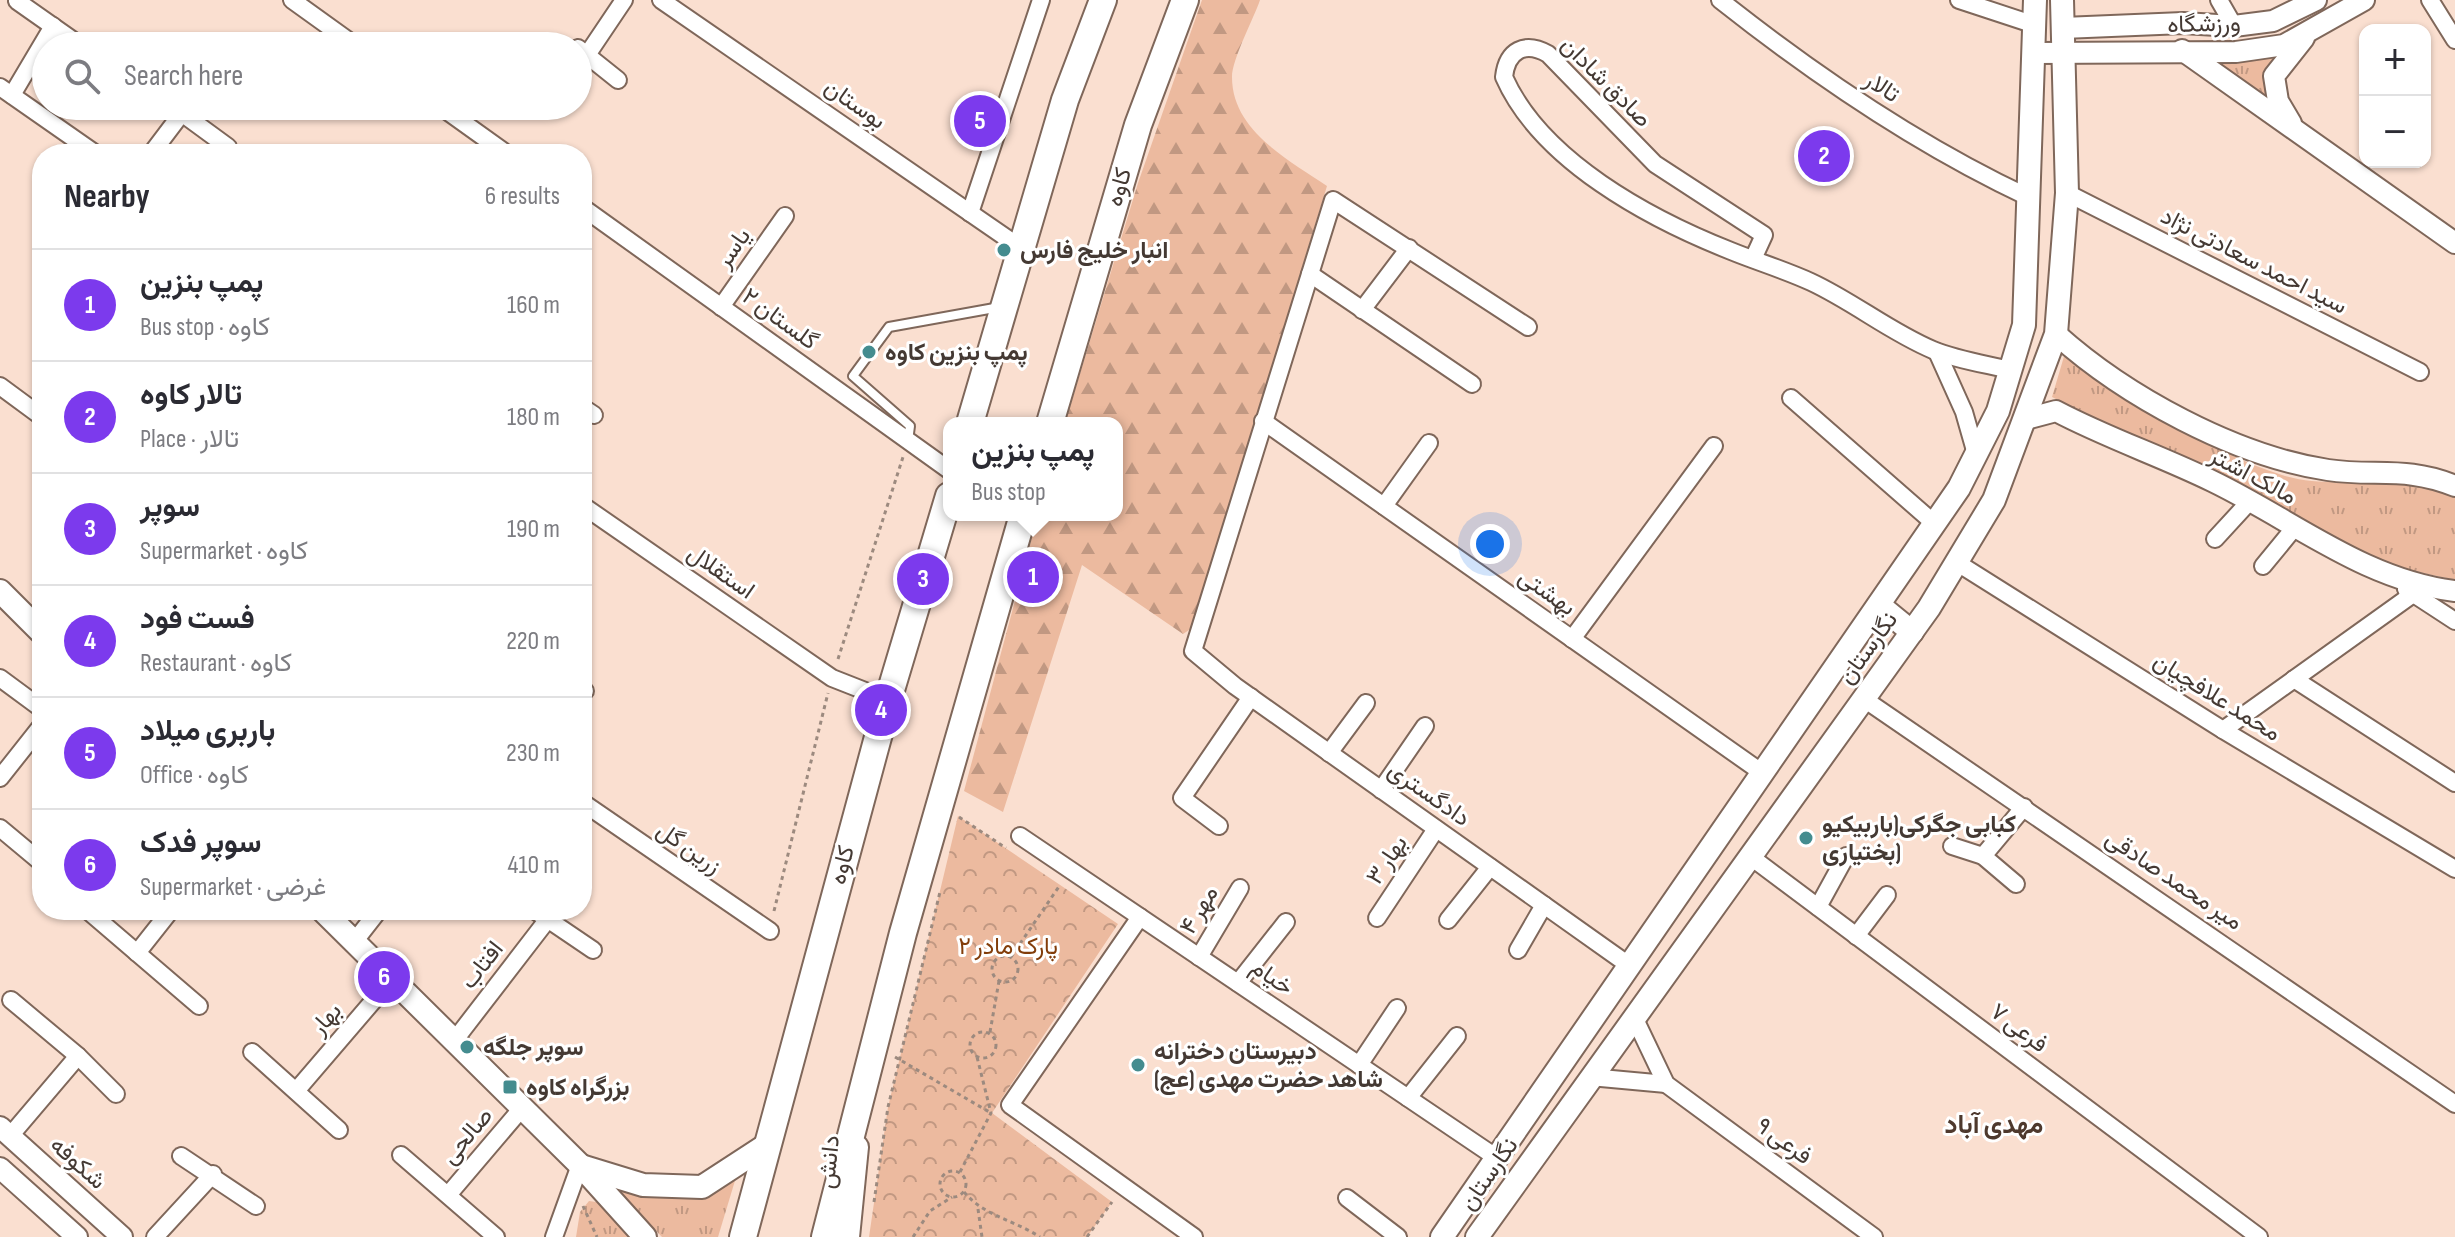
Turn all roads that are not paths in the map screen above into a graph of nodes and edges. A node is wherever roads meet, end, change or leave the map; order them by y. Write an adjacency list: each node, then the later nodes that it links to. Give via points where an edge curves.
1 (292, 0): 22 (street)
2 (624, 0): 23 (street)
3 (661, 0): 45 (street, بوستان)
4 (1041, 0): 45 (street)
5 (1185, 0): 66 (main road, کاوه, via 1138,125)
6 (1720, 0): 44 (street, تالار, via 1800,63 1955,163)
7 (1959, 0): 16 (street)
8 (2035, 0): 16 (main road, نگارستان)
9 (2062, 0): 19 (main road, نگارستان)
10 (2219, 0): 18 (street)
11 (2314, 0): 18 (street, ورزشگاه, via 2273,21)
12 (2364, 0): 24 (street, ورزشگاه)
13 (2430, 0): 25 (street)
14 (17, 1): 17 (street)
15 (1094, 3): 49 (main road)
16 (2035, 25): 19 (main road); 27 (main road, نگارستان)
17 (53, 26): 20 (street); 21 (street)
18 (2234, 26): 19 (street, ورزشگاه)
19 (2063, 28): 28 (main road, نگارستان)
20 (49, 32)
21 (61, 32)
22 (337, 32)
23 (591, 32)
24 (2308, 33): 26 (street, ورزشگاه, via 2284,45 2236,52); 38 (street, via 2274,76 2278,101)
25 (2455, 40)
26 (2182, 50): 28 (street, ورزشگاه); 38 (street)
27 (2034, 53): 28 (street, ورزشگاه); 44 (main road, نگارستان)
28 (2063, 53): 43 (main road, نگارستان)
29 (32, 55): 32 (street)
30 (592, 59): 31 (street)
31 (618, 80)
32 (6, 91): 33 (street)
33 (32, 109)
34 (47, 120): 39 (street)
35 (171, 120): 40 (street)
36 (192, 120): 41 (street)
37 (460, 120): 42 (street)
38 (2296, 130): 48 (street)
39 (82, 144)
40 (157, 144)
41 (224, 144)
42 (493, 144)
43 (2067, 193): 57 (main road, نگارستان); 60 (street, سید احمد سعادتی نژاد)
44 (2028, 197): 59 (main road, نگارستان, via 2024,325)
45 (970, 213): 49 (street, بوستان)
46 (592, 214): 54 (street, گلستان ۲)
47 (785, 216): 54 (street, یاسر)
48 (2455, 243)
49 (1021, 248): 53 (main road)
50 (1409, 248): 52 (street, via 1333,200); 55 (street); 56 (street)
51 (1753, 259): 51 (street, صادق شادان, via 1671,224 1577,166 1511,93 1504,77 1510,57 1534,46 1548,54 1655,164 1764,235); 58 (street, صادق شادان, via 1833,292)
52 (1310, 274): 55 (street); 68 (street)
53 (1005, 306): 65 (main road); 69 (lane, via 889,327 853,376 910,426)
54 (721, 307): 69 (street, گلستان ۲)
55 (1362, 310): 61 (street)
56 (1528, 327)
57 (2056, 334): 67 (main road, نگارستان); 74 (street, مالک اشتر, via 2090,365 2166,412 2284,462 2331,471 2384,470)
58 (1937, 352): 59 (street, صادق شادان); 72 (street)
59 (2010, 370): 72 (main road, نگارستان, via 1998,411)
60 (2420, 372)
61 (1472, 384)
62 (0, 386): 64 (street)
63 (1791, 398): 80 (street)
64 (32, 410)
65 (972, 417)
66 (1052, 417)
67 (2026, 419): 75 (street, مالک اشتر, via 2056,411); 83 (main road, نگارستان, via 1994,500)
68 (1263, 421): 76 (street, بهشتی); 96 (street, دادگستری, via 1193,651)
69 (908, 441): 73 (street, گلستان ۲)
70 (1429, 443): 76 (street)
71 (1714, 446): 93 (street)
72 (1976, 454): 80 (main road, نگارستان)
73 (943, 466)
74 (2455, 486)
75 (2249, 502): 81 (street, مالک اشتر); 82 (street)
76 (1384, 506): 93 (street, بهشتی)
77 (592, 512): 98 (street, استقلال, via 832,678)
78 (943, 516): 98 (main road, کاوه)
79 (1021, 521): 159 (main road)
80 (1935, 524): 89 (main road, نگارستان)
81 (2295, 527): 84 (street); 85 (street, مالک اشتر)
82 (2215, 539)
83 (1956, 562): 92 (main road, نگارستان); 102 (street, محمد علافچیان)
84 (2263, 566)
85 (2380, 573): 87 (street, مالک اشتر); 88 (street)
86 (0, 591): 91 (main road)
87 (2455, 591)
88 (2413, 594): 90 (street); 95 (street)
89 (1879, 605): 92 (main road); 105 (main road, نگارستان)
90 (2455, 621)
91 (32, 623)
92 (1912, 632): 97 (main road, نگارستان)
93 (1572, 639): 105 (street, بهشتی)
94 (0, 678): 99 (street)
95 (2294, 679): 102 (street); 107 (street)
96 (1251, 697): 104 (street, دادگستری); 111 (street, via 1182,798)
97 (1864, 699): 109 (street, میر محمد صادقی); 119 (main road, نگارستان)
98 (888, 700): 166 (main road, کاوه)
99 (32, 702)
100 (1366, 703): 104 (street)
101 (1425, 726): 108 (street)
102 (2223, 730): 121 (street, محمد علافچیان)
103 (32, 738): 106 (street)
104 (1329, 753): 108 (street, دادگستری)
105 (1764, 774): 144 (main road, نگارستان)
106 (0, 778)
107 (2455, 783)
108 (1381, 790): 113 (street, دادگستری)
109 (2024, 807): 118 (street); 162 (street, میر محمد صادقی)
110 (592, 809): 137 (street, زرین گل)
111 (1219, 826)
112 (0, 828): 116 (street)
113 (1436, 829): 120 (street, دادگستری); 128 (street, بهار ۳)
114 (1020, 836): 127 (street, خیام)
115 (1952, 846): 118 (street)
116 (32, 855)
117 (1846, 856): 126 (street)
118 (1983, 856): 122 (street)
119 (1751, 857): 126 (street, فرعی ۷); 150 (main road, نگارستان)
120 (1490, 867): 125 (street, دادگستری); 135 (street)
121 (2455, 869)
122 (2016, 884)
123 (1240, 888): 143 (street, مهر ۴)
124 (1887, 895): 138 (street)
125 (1544, 905): 141 (street); 144 (street, دادگستری)
126 (1818, 907): 138 (street, فرعی ۷)
127 (1140, 917): 143 (street, خیام); 186 (street, via 1010,1105)
128 (1377, 918)
129 (99, 920): 142 (street)
130 (163, 920): 142 (street)
131 (332, 920): 139 (main road)
132 (371, 920): 139 (street)
133 (537, 920): 152 (street, افتاب)
134 (550, 920): 140 (street)
135 (1448, 920)
136 (1286, 922): 146 (street)
137 (770, 931)
138 (1856, 936): 190 (street, فرعی ۷)
139 (354, 942): 145 (main road)
140 (593, 950)
141 (1518, 950)
142 (137, 953): 148 (street)
143 (1199, 957): 146 (street, خیام)
144 (1630, 966): 169 (main road, نگارستان)
145 (392, 979): 152 (main road); 158 (street, بهار)
146 (1238, 983): 155 (street, خیام)
147 (11, 1000): 154 (street)
148 (199, 1006)
149 (1397, 1008): 155 (street)
150 (1634, 1017): 156 (main road, نگارستان); 157 (street)
151 (1457, 1036): 161 (street)
152 (454, 1041): 163 (main road)
153 (252, 1052): 158 (street)
154 (78, 1056): 160 (street); 165 (street)
155 (1359, 1065): 161 (street, خیام)
156 (1590, 1077): 157 (street); 176 (main road, نگارستان)
157 (1666, 1084): 189 (street, فرعی ۹)
158 (296, 1091): 164 (street)
159 (862, 1092): 184 (main road); 185 (main road, دانش)
160 (116, 1094)
161 (1408, 1098): 169 (street, خیام)
162 (2455, 1104)
163 (522, 1108): 172 (main road); 173 (street, صالحی)
164 (339, 1130)
165 (3, 1138): 178 (street, شکوفه)
166 (768, 1144): 172 (main road, via 702,1187); 183 (main road, کاوه)
167 (401, 1155): 173 (street)
168 (181, 1156): 171 (street)
169 (1497, 1158): 188 (main road, نگارستان)
170 (0, 1168): 177 (street)
171 (213, 1174): 175 (street); 179 (street)
172 (577, 1175): 181 (street); 182 (main road)
173 (448, 1195): 180 (street)
174 (1347, 1198): 187 (street)
175 (256, 1206)
176 (1481, 1235)
177 (77, 1237)
178 (122, 1237)
179 (155, 1237)
180 (496, 1237)
181 (554, 1237)
182 (645, 1237)
183 (743, 1237)
184 (825, 1237)
185 (848, 1237)
186 (1194, 1237)
187 (1398, 1237)
188 (1442, 1237)
189 (1874, 1237)
190 (2259, 1237)

